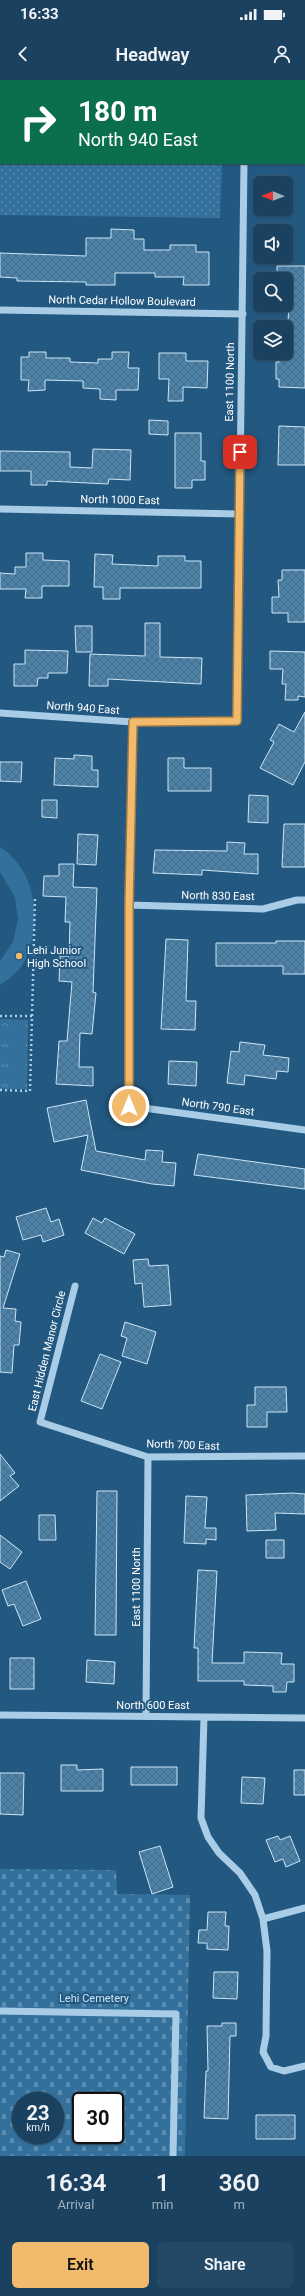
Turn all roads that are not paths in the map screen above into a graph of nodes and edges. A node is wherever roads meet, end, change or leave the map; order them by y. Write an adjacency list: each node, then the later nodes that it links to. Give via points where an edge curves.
1 (244, 164): 3 (street, East 1100 North)
2 (0, 310): 3 (street, North Cedar Hollow Boulevard)
3 (243, 314): 5 (street, East 1100 North)
4 (0, 509): 5 (street, North 1000 East)
5 (239, 514): 7 (street, East 1100 North)
6 (0, 713): 8 (street, North 940 East)
7 (237, 721): 8 (street, North 940 East)
8 (133, 722): 10 (street)
9 (305, 900): 10 (street, North 830 East, via 263,909)
10 (129, 905): 11 (street, North 790 East, via 129,1106)
11 (305, 1130)
12 (75, 1286): 13 (street, East Hidden Manor Circle)
13 (40, 1422): 15 (street, North 700 East)
14 (305, 1456): 15 (street, North 700 East)
15 (148, 1457): 17 (street, East 1100 North)
16 (0, 1715): 17 (street, North 600 East)
17 (146, 1716): 18 (street, North 600 East)
18 (204, 1717): 19 (street, North 600 East); 21 (street, via 201,1818 208,1837 240,1873 255,1895)
19 (305, 1718)
20 (305, 1908): 21 (street)
21 (263, 1919): 23 (street, via 267,1951 266,2036 263,2052 270,2067 284,2071)
22 (0, 2011): 24 (street, via 176,2014)
23 (305, 2066)
24 (173, 2156)

